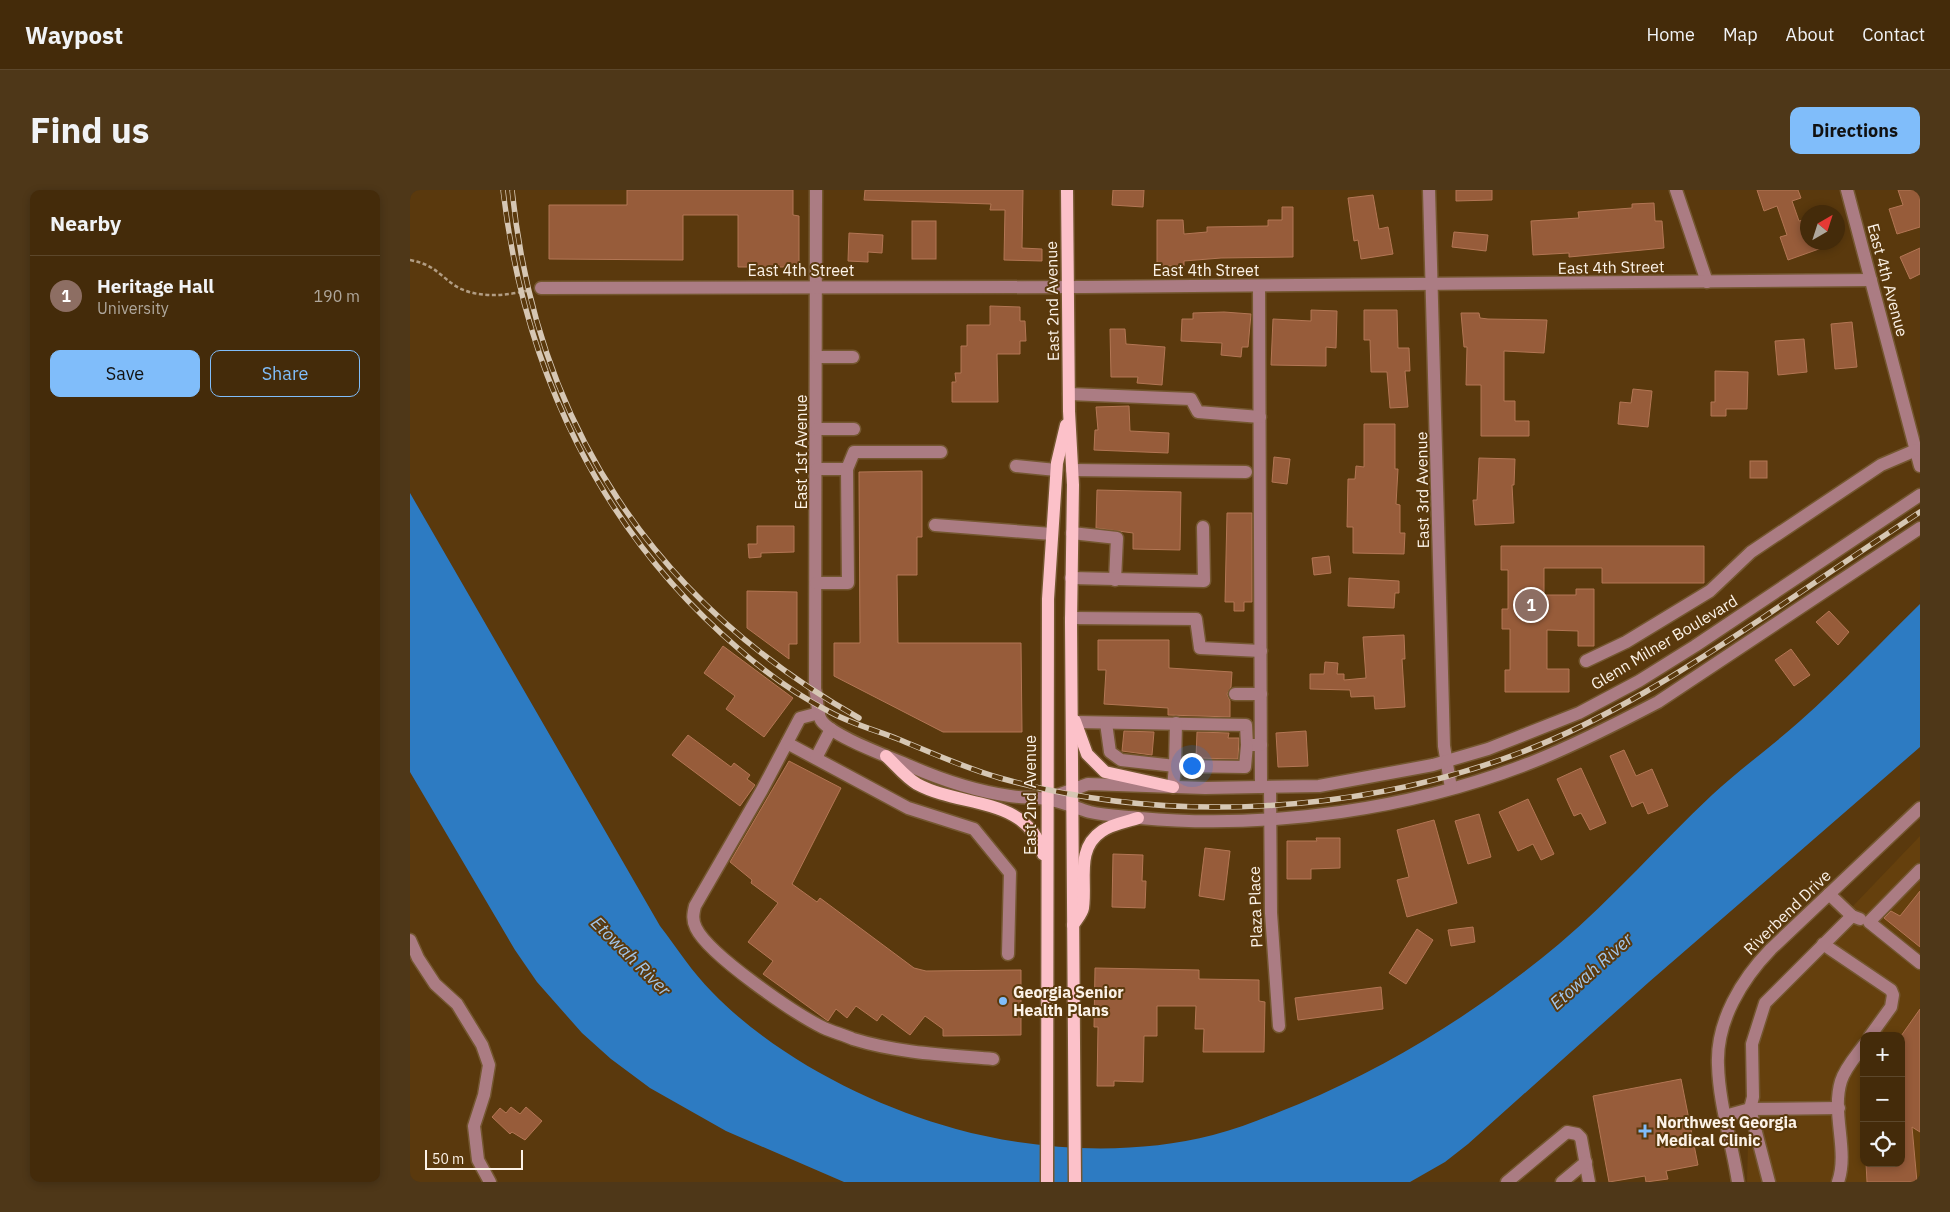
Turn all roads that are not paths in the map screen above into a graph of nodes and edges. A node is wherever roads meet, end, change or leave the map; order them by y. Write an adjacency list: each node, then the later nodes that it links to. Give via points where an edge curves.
1 (816, 190): 9 (street, East 1st Avenue)
2 (1067, 190): 11 (main road, East 2nd Avenue)
3 (1429, 190): 8 (street, East 3rd Avenue)
4 (1676, 190): 7 (street)
5 (1847, 190): 6 (street, East 4th Avenue)
6 (1870, 280): 7 (street, East 4th Street); 20 (street, East 4th Avenue)
7 (1707, 282): 8 (street, East 4th Street)
8 (1431, 284): 10 (street, East 4th Street); 53 (street, East 3rd Avenue)
9 (817, 286): 11 (street, East 4th Street); 12 (street, East 4th Street); 13 (street, East 1st Avenue)
10 (1259, 286): 11 (street, East 4th Street); 17 (street, Plaza Place)
11 (1069, 287): 15 (main road, East 2nd Avenue)
12 (541, 288)
13 (817, 357): 14 (street); 18 (street, East 1st Avenue)
14 (853, 357)
15 (1069, 394): 16 (main road, East 2nd Avenue); 17 (street, via 1191,399 1198,412)
16 (1069, 411): 26 (main road, East 2nd Avenue); 27 (main road, East 2nd Avenue)
17 (1260, 417): 39 (street, Plaza Place)
18 (817, 429): 19 (street); 24 (street, East 1st Avenue)
19 (854, 429)
20 (1916, 450): 23 (street, East 4th Avenue); 40 (street, via 1881,465 1751,552 1710,591 1626,642)
21 (941, 452): 25 (street, via 854,452)
22 (1016, 466): 26 (street)
23 (1920, 466)
24 (817, 468): 25 (street); 37 (street, East 1st Avenue)
25 (848, 468): 37 (street, via 848,583)
26 (1056, 470): 34 (main road, East 2nd Avenue)
27 (1072, 470): 28 (street); 33 (main road, East 2nd Avenue)
28 (1246, 472)
29 (1920, 495): 53 (street, Glenn Milner Boulevard, via 1639,681 1579,713)
30 (935, 525): 34 (street)
31 (1203, 527): 36 (street, via 1204,581)
32 (1920, 528): 57 (street, Glenn Milner Boulevard, via 1658,702 1534,761)
33 (1072, 533): 35 (main road, East 2nd Avenue); 36 (street, via 1117,538)
34 (1052, 534): 59 (main road, East 2nd Avenue, via 1048,599)
35 (1071, 578): 36 (street); 38 (main road, East 2nd Avenue)
36 (1115, 580)
37 (816, 583): 43 (street, East 1st Avenue, via 815,688)
38 (1071, 618): 39 (street, via 1196,619 1200,648); 44 (main road, East 2nd Avenue)
39 (1261, 651): 42 (street, Plaza Place)
40 (1586, 661)
41 (1235, 694): 42 (street)
42 (1261, 694): 50 (street, Plaza Place)
43 (819, 714): 47 (street, Glenn Milner Boulevard); 48 (street, via 800,718)
44 (1074, 717): 45 (street); 55 (main road, via 1087,754 1104,772); 58 (main road, East 2nd Avenue)
45 (1106, 723): 46 (street); 54 (street, via 1110,752 1121,760)
46 (1176, 723): 49 (street, via 1246,725); 54 (street)
47 (831, 729): 51 (street, Glenn Milner Boulevard); 52 (street)
48 (787, 743): 52 (street); 77 (street, via 695,906 692,916 695,927 721,958 795,1011 825,1028 855,1039 922,1053)
49 (1247, 745): 50 (street); 54 (street, via 1245,767)
50 (1261, 745): 56 (street, Plaza Place)
51 (886, 756): 59 (street, Glenn Milner Boulevard, via 972,789 1013,797); 64 (main road, via 917,784 970,803 1015,814 1039,840)
52 (816, 758): 72 (street, via 908,808 974,829 1010,873)
53 (1447, 761): 56 (street, Glenn Milner Boulevard, via 1319,786); 57 (street, East 3rd Avenue)
54 (1175, 766): 55 (street)
55 (1173, 787): 56 (street, Glenn Milner Boulevard); 58 (street, Glenn Milner Boulevard, via 1088,784)
56 (1265, 787): 63 (street, Plaza Place)
57 (1451, 788): 63 (street, Glenn Milner Boulevard, via 1354,809)
58 (1072, 789): 59 (street, Glenn Milner Boulevard); 60 (main road, East 2nd Avenue)
59 (1047, 799): 60 (street, Glenn Milner Boulevard); 64 (main road, East 2nd Avenue)
60 (1072, 806): 62 (street, Glenn Milner Boulevard); 69 (main road, East 2nd Avenue)
61 (1920, 808): 66 (street, Riverbend Drive)
62 (1138, 818): 63 (street, Glenn Milner Boulevard, via 1202,822); 69 (main road, via 1109,827 1088,844 1082,910)
63 (1269, 819): 74 (street, Plaza Place, via 1270,913)
64 (1046, 867): 83 (main road, East 2nd Avenue)
65 (1920, 870): 68 (street)
66 (1829, 894): 67 (street); 80 (street, Riverbend Drive, via 1752,968 1737,992 1723,1028 1718,1063)
67 (1852, 916): 68 (street); 71 (street)
68 (1869, 922): 73 (street)
69 (1073, 925): 84 (main road, East 2nd Avenue)
70 (410, 940): 82 (street, via 434,984 457,1004 487,1058 489,1065 484,1095 474,1126 478,1160)
71 (1823, 944): 75 (street, via 1891,990 1890,1006); 79 (street, via 1765,1003 1752,1044 1753,1097)
72 (1008, 954)
73 (1920, 963)
74 (1279, 1026)
75 (1873, 1032)
76 (1860, 1051): 78 (street, via 1840,1082)
77 (993, 1059)
78 (1839, 1108): 79 (street); 90 (street, via 1842,1171)
79 (1750, 1109): 80 (street); 89 (street)
80 (1725, 1116): 88 (street, Riverbend Drive)
81 (1586, 1162): 85 (street, via 1581,1138 1567,1132); 86 (street); 87 (street)
82 (490, 1182)
83 (1047, 1182)
84 (1075, 1182)
85 (1507, 1182)
86 (1562, 1182)
87 (1589, 1182)
88 (1738, 1182)
89 (1769, 1182)
90 (1838, 1182)

